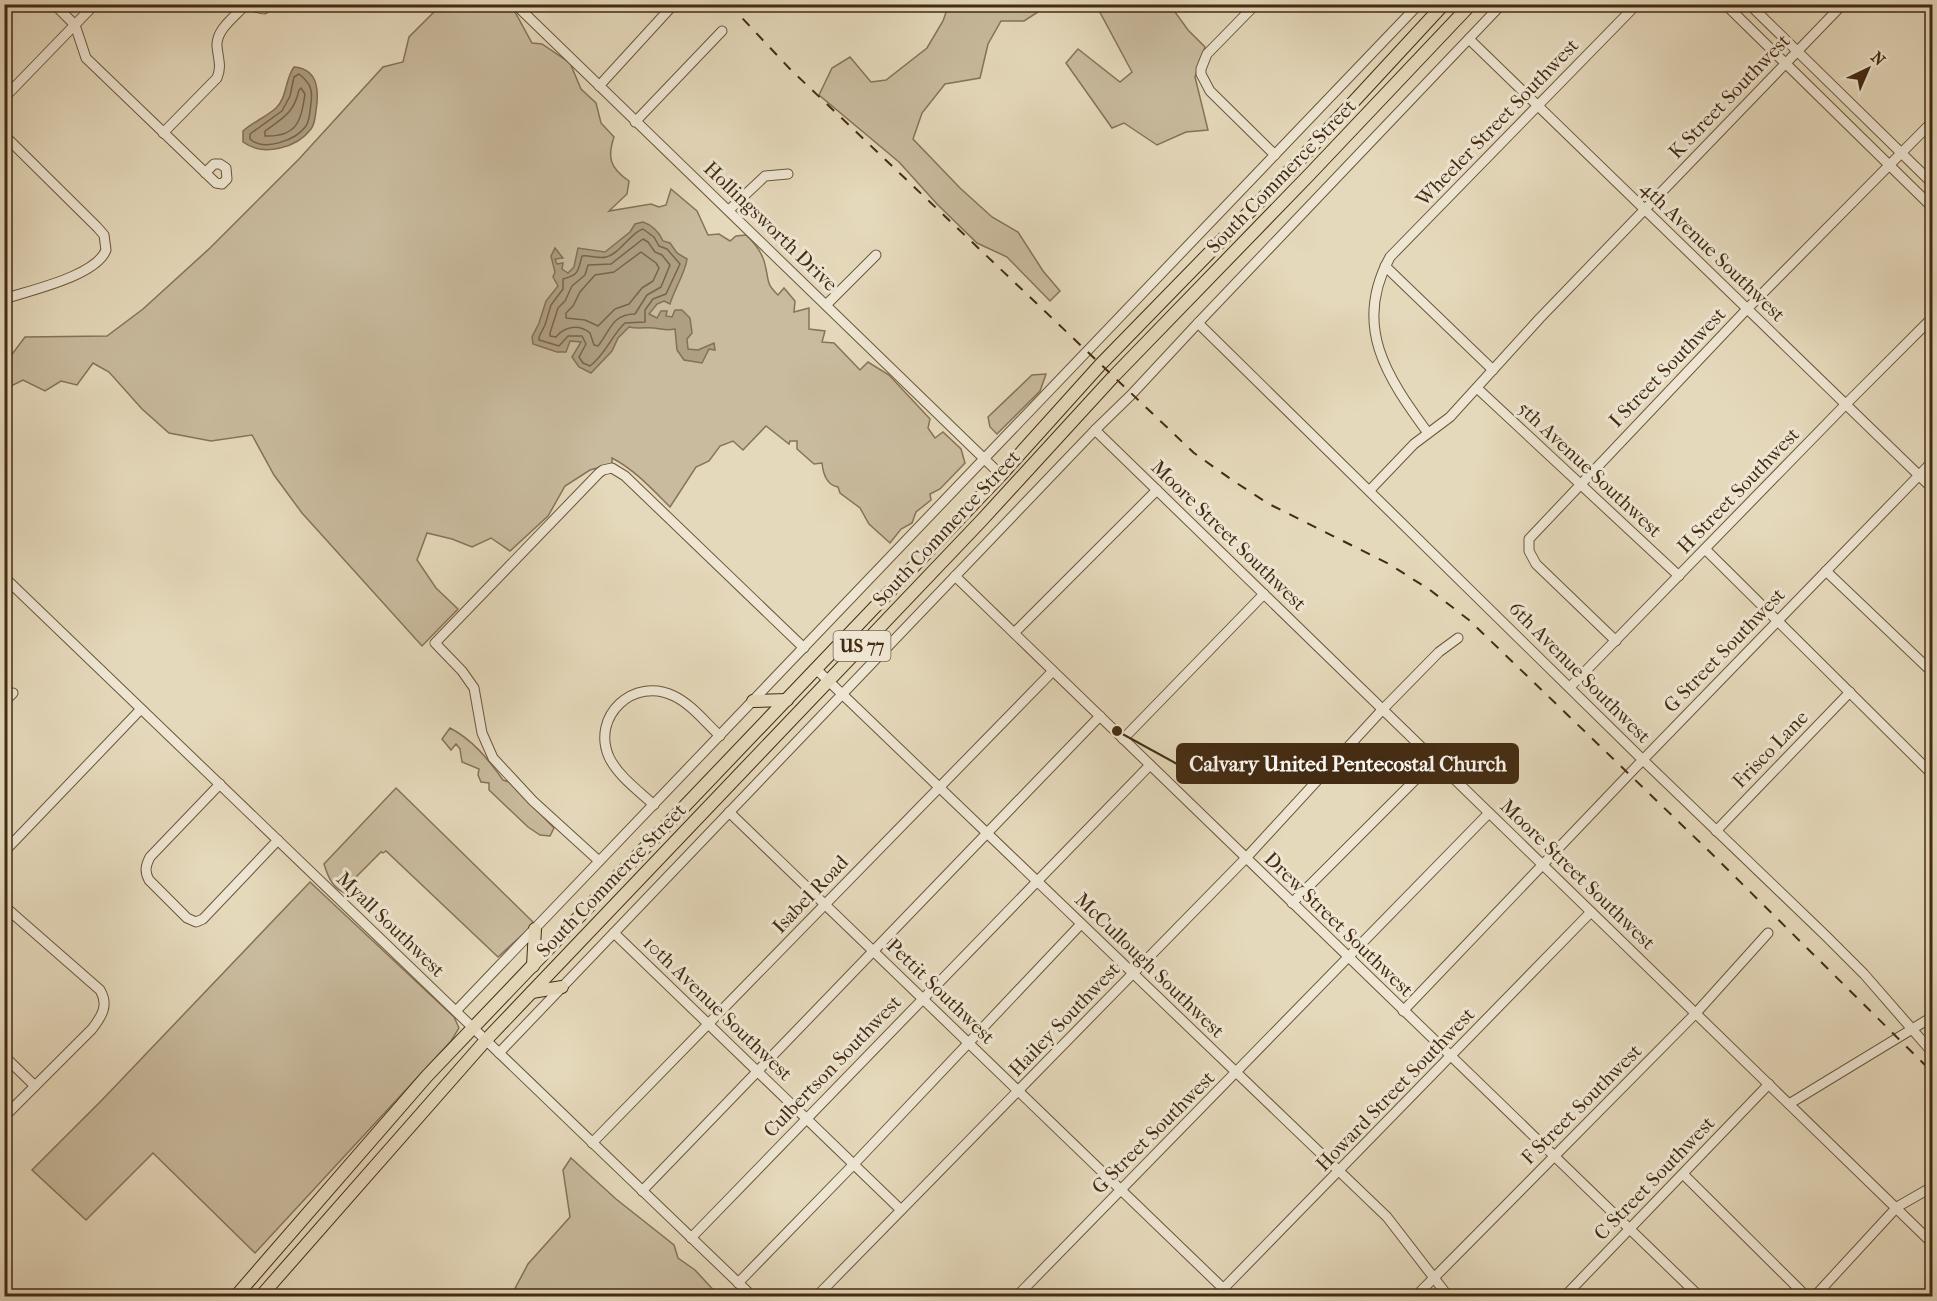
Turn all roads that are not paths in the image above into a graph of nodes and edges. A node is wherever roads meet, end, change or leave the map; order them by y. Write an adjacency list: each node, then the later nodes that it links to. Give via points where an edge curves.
1 (54, 4): 16 (street)
2 (95, 4): 16 (street)
3 (270, 4): 15 (street, via 264,9)
4 (515, 4): 21 (street, Hollingsworth Drive)
5 (674, 4): 21 (street)
6 (1256, 4): 29 (street, via 1207,54 1201,74 1210,91)
7 (1419, 4): 29 (street)
8 (1444, 4): 51 (main road, South Commerce Street / US 77)
9 (1471, 4): 57 (main road, South Commerce Street / US 77, via 1113,377)
10 (1502, 4): 18 (street)
11 (1637, 4): 23 (street, Wheeler Street Southwest)
12 (1725, 4): 20 (street)
13 (1749, 4): 19 (street)
14 (1843, 4): 19 (street, K Street Southwest)
15 (246, 5): 26 (street, via 220,31 217,44 221,68 217,78)
16 (75, 25): 22 (street); 26 (street, via 86,58)
17 (722, 30): 24 (street)
18 (1469, 39): 23 (street, 4th Avenue Southwest); 43 (street)
19 (1797, 51): 20 (street, K Street Southwest); 28 (street)
20 (1785, 63): 30 (street); 36 (street, K Street Southwest)
21 (599, 86): 24 (street, Hollingsworth Drive)
22 (4, 98)
23 (1537, 105): 36 (street, 4th Avenue Southwest); 38 (street, Wheeler Street Southwest)
24 (635, 122): 35 (street, Hollingsworth Drive)
25 (1932, 122): 28 (street, I Street Southwest)
26 (163, 133): 31 (street)
27 (4, 135): 39 (street, via 97,227 106,243 104,256 86,272)
28 (1902, 152): 30 (street, I Street Southwest); 33 (street)
29 (1275, 155): 49 (street)
30 (1890, 165): 34 (street); 41 (street, I Street Southwest)
31 (206, 173)
32 (788, 174): 35 (street, via 765,176)
33 (1932, 183)
34 (1932, 207)
35 (729, 210): 40 (street, Hollingsworth Drive)
36 (1645, 210): 41 (street, 4th Avenue Southwest); 44 (street, K Street Southwest)
37 (876, 255): 40 (street)
38 (1385, 266): 44 (street); 48 (street, via 1374,302 1376,343 1395,387)
39 (4, 298)
40 (826, 305): 49 (street, Hollingsworth Drive)
41 (1747, 309): 46 (street, 4th Avenue Southwest); 53 (street, I Street Southwest)
42 (1932, 318): 46 (street, H Street Southwest)
43 (1198, 323): 47 (street); 56 (street, 6th Avenue Southwest)
44 (1493, 370): 45 (street, K Street Southwest)
45 (1477, 388): 48 (street, via 1450,417); 53 (street, 5th Avenue Southwest)
46 (1846, 404): 52 (street, 4th Avenue Southwest); 58 (street, H Street Southwest)
47 (1095, 430): 55 (street, Moore Street Southwest); 60 (street)
48 (1428, 433): 56 (street)
49 (984, 459): 51 (street, Hollingsworth Drive); 68 (street)
50 (1932, 462): 52 (street, G Street Southwest)
51 (1000, 475): 57 (main road, via 1002,481 985,506); 69 (main road, South Commerce Street / US 77)
52 (1919, 475): 54 (street, 4th Avenue Southwest); 59 (street, G Street Southwest)
53 (1580, 484): 61 (street, 5th Avenue Southwest); 67 (street, I Street Southwest, via 1529,539 1528,551 1536,564)
54 (1932, 488)
55 (1157, 490): 63 (street, Moore Street Southwest); 65 (street)
56 (1370, 490): 73 (street, 6th Avenue Southwest)
57 (981, 521): 72 (main road, South Commerce Street / US 77)
58 (1705, 549): 61 (street, H Street Southwest); 64 (street)
59 (1826, 571): 64 (street, G Street Southwest); 71 (street)
60 (955, 576): 65 (street, Drew Street Southwest); 76 (street)
61 (1679, 576): 67 (street, H Street Southwest)
62 (4, 577): 80 (street, Myall Southwest)
63 (1264, 594): 81 (street, Moore Street Southwest); 84 (street)
64 (1778, 621): 74 (street); 86 (street, G Street Southwest)
65 (1014, 633): 70 (street, Drew Street Southwest)
66 (1458, 638): 81 (street, Hailey Southwest, via 1438,652)
67 (1616, 641): 73 (street, H Street Southwest)
68 (804, 648): 78 (street); 99 (street, via 626,476 607,469 435,643 474,688 488,751 509,778)
69 (816, 669): 72 (street, McCullough Southwest); 77 (main road, South Commerce Street / US 77)
70 (1053, 671): 82 (street, Drew Street Southwest); 90 (street, Isabel Road)
71 (1932, 672)
72 (828, 681): 76 (street, McCullough Southwest); 115 (main road, South Commerce Street / US 77)
73 (1570, 687): 86 (street, 6th Avenue Southwest)
74 (1850, 692): 88 (street); 94 (street, Frisco Lane)
75 (13, 693): 79 (street)
76 (842, 694): 90 (street, McCullough Southwest); 92 (street)
77 (787, 700): 78 (main road); 112 (main road, South Commerce Street / US 77)
78 (753, 701): 83 (street)
79 (4, 702)
80 (141, 709): 89 (street, Myall Southwest); 97 (street)
81 (1382, 710): 85 (street, Moore Street Southwest); 98 (street, Hailey Southwest)
82 (1100, 716): 84 (street, Drew Street Southwest); 95 (street)
83 (720, 736): 91 (street); 91 (street, via 685,703 665,692 637,693 618,704 606,729 606,748 619,772)
84 (1123, 739): 87 (street, Drew Street Southwest)
85 (1435, 760): 93 (street, Moore Street Southwest); 102 (street)
86 (1643, 760): 94 (street, 6th Avenue Southwest); 100 (street, G Street Southwest)
87 (1150, 765): 98 (street, Drew Street Southwest); 101 (street, Culbertson Southwest)
88 (1932, 772)
89 (220, 784): 96 (street, Myall Southwest); 96 (street, via 150,857 146,866 149,880 187,918 196,922 203,919)
90 (939, 788): 95 (street, McCullough Southwest); 103 (street, Isabel Road)
91 (654, 805): 99 (street)
92 (729, 812): 103 (street, Pettit Southwest); 108 (street)
93 (1489, 813): 100 (street, Moore Street Southwest); 111 (street, G Street Southwest)
94 (1716, 831): 123 (street, 6th Avenue Southwest, via 1856,966)
95 (987, 833): 101 (street, McCullough Southwest); 110 (street)
96 (278, 840): 117 (street, Myall Southwest)
97 (4, 852)
98 (1246, 858): 102 (street, Drew Street Southwest); 113 (street, Hailey Southwest)
99 (599, 861): 107 (street)
100 (1542, 864): 105 (street, Moore Street Southwest); 118 (street, G Street Southwest)
101 (1037, 881): 106 (street, McCullough Southwest); 116 (street, Culbertson Southwest)
102 (1292, 903): 111 (street, Drew Street Southwest)
103 (825, 904): 110 (street, Pettit Southwest); 121 (street, Isabel Road)
104 (4, 906): 133 (street, via 103,997 103,1014 92,1029)
105 (1591, 912): 119 (street, Moore Street Southwest); 129 (street, Howard Street Southwest)
106 (1081, 924): 113 (street, McCullough Southwest); 125 (street)
107 (535, 929): 112 (main road); 117 (street)
108 (614, 933): 114 (street); 121 (street, 10th Avenue Southwest)
109 (1768, 933): 119 (street, F Street Southwest)
110 (873, 951): 116 (street, Pettit Southwest); 130 (street)
111 (1349, 958): 118 (street, Drew Street Southwest); 131 (street, G Street Southwest)
112 (533, 966): 122 (main road, South Commerce Street / US 77)
113 (1133, 974): 131 (street, McCullough Southwest); 134 (street, Hailey Southwest)
114 (562, 987): 115 (main road); 127 (street)
115 (532, 992): 124 (main road, South Commerce Street / US 77)
116 (923, 999): 125 (street, Pettit Southwest); 137 (street, Culbertson Southwest)
117 (456, 1011): 122 (street, Myall Southwest)
118 (1403, 1011): 129 (street, Drew Street Southwest)
119 (1696, 1013): 132 (street, Moore Street Southwest); 139 (street, F Street Southwest)
120 (1932, 1017): 123 (street)
121 (709, 1024): 130 (street, 10th Avenue Southwest); 138 (street, Isabel Road)
122 (474, 1028): 124 (street, Myall Southwest); 154 (main road, South Commerce Street / US 77)
123 (1912, 1029): 126 (street, 6th Avenue Southwest); 135 (street)
124 (486, 1040): 127 (street, Myall Southwest); 155 (main road, South Commerce Street / US 77)
125 (969, 1043): 134 (street, Pettit Southwest); 140 (street)
126 (1932, 1052)
127 (499, 1053): 138 (street, Myall Southwest)
128 (4, 1056): 133 (street)
129 (1451, 1057): 139 (street, Drew Street Southwest); 141 (street, Howard Street Southwest)
130 (758, 1071): 137 (street, 10th Avenue Southwest); 145 (street)
131 (1237, 1073): 141 (street, McCullough Southwest); 144 (street, G Street Southwest)
132 (1768, 1084): 135 (street, Moore Street Southwest); 142 (street, C Street Southwest)
133 (35, 1086): 136 (street)
134 (1019, 1090): 144 (street, Pettit Southwest); 147 (street, Hailey Southwest)
135 (1789, 1104): 146 (street, Moore Street Southwest)
136 (4, 1117)
137 (807, 1118): 140 (street, 10th Avenue Southwest); 149 (street, Culbertson Southwest)
138 (592, 1143): 145 (street, Myall Southwest)
139 (1554, 1157): 148 (street, Drew Street Southwest); 151 (street, F Street Southwest)
140 (854, 1164): 147 (street, 10th Avenue Southwest); 152 (street)
141 (1340, 1172): 151 (street, McCullough Southwest, via 1387,1217); 153 (street, Howard Street Southwest)
142 (1683, 1174): 148 (street, C Street Southwest); 163 (street)
143 (1932, 1187): 146 (street)
144 (1120, 1190): 153 (street, Pettit Southwest); 158 (street, G Street Southwest)
145 (642, 1191): 149 (street, Myall Southwest)
146 (1898, 1207): 150 (street, Moore Street Southwest); 164 (street)
147 (902, 1210): 157 (street, Hailey Southwest)
148 (1629, 1229): 161 (street, C Street Southwest); 162 (street, Drew Street Southwest)
149 (691, 1238): 152 (street, Myall Southwest)
150 (1932, 1243)
151 (1435, 1278): 159 (street, F Street Southwest); 160 (street, McCullough Southwest)
152 (738, 1283): 156 (street, Myall Southwest)
153 (1227, 1293)
154 (236, 1296)
155 (261, 1296)
156 (752, 1296)
157 (817, 1296)
158 (1017, 1296)
159 (1416, 1296)
160 (1448, 1296)
161 (1565, 1296)
162 (1699, 1296)
163 (1806, 1296)
164 (1815, 1296)

